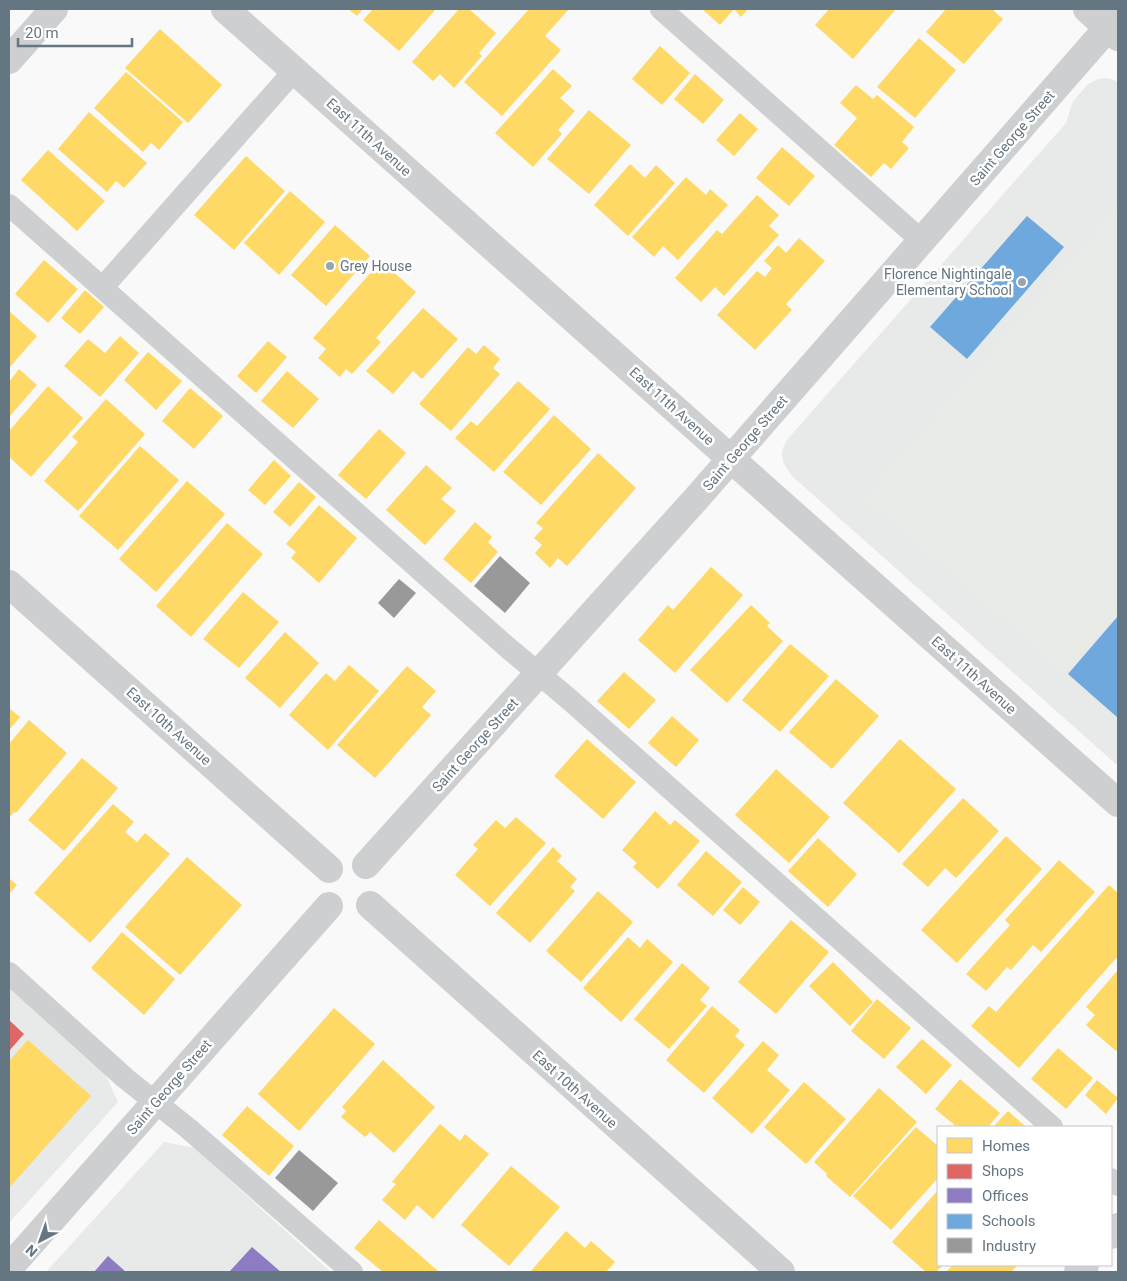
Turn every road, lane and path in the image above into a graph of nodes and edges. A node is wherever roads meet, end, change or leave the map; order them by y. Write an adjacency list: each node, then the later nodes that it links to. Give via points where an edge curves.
1 (54, 9): 6 (street)
2 (225, 9): 7 (street, East 11th Avenue)
3 (660, 9): 9 (lane)
4 (1087, 9): 5 (street)
5 (1115, 27): 9 (street, Saint George Street)
6 (9, 60)
7 (294, 71): 10 (lane); 11 (street, East 11th Avenue)
8 (9, 205): 10 (lane)
9 (922, 241): 11 (street, Saint George Street)
10 (103, 288): 13 (lane)
11 (731, 459): 13 (street, Saint George Street); 14 (street, East 11th Avenue)
12 (9, 584): 16 (street, East 10th Avenue)
13 (539, 674): 15 (street, Saint George Street); 21 (lane)
14 (1118, 803)
15 (366, 865): 16 (street, via 357,860 346,860); 17 (street, via 377,884 376,895)
16 (329, 869): 18 (street, via 321,887)
17 (370, 905): 18 (street, via 350,915); 24 (street, East 10th Avenue)
18 (329, 906): 20 (street, Saint George Street)
19 (9, 973): 20 (lane)
20 (155, 1102): 22 (street, Saint George Street); 23 (lane)
21 (1051, 1126)
22 (9, 1268)
23 (352, 1272)
24 (781, 1272)

